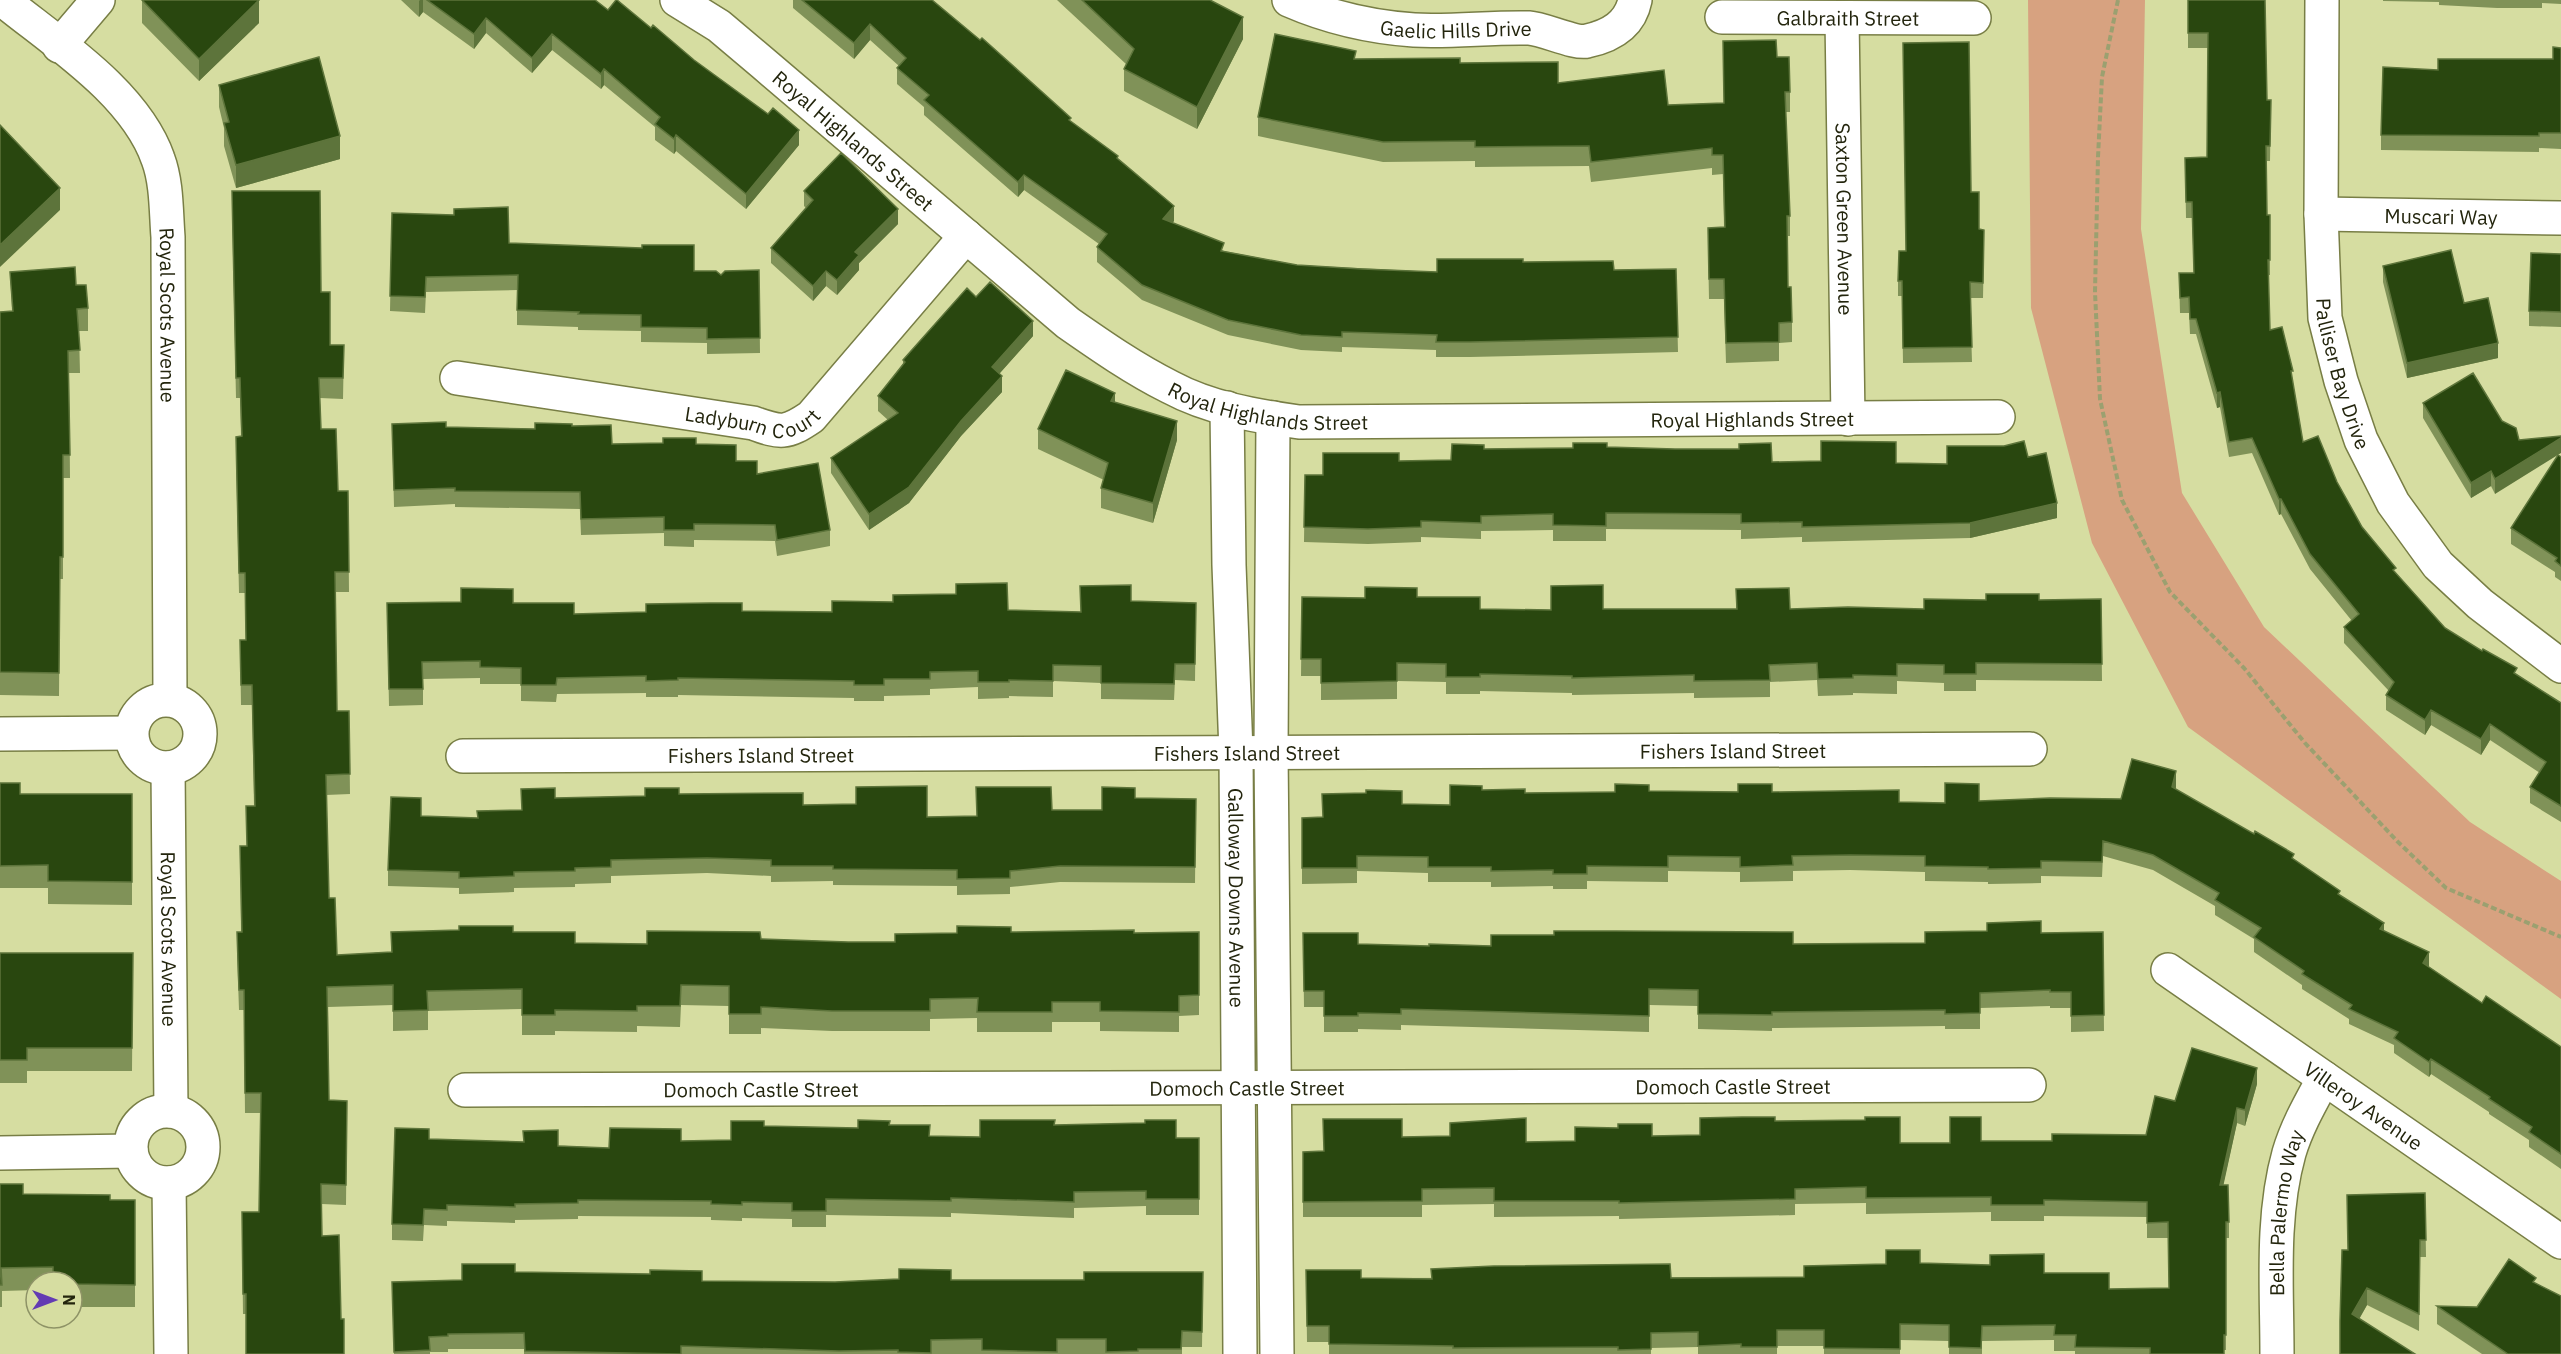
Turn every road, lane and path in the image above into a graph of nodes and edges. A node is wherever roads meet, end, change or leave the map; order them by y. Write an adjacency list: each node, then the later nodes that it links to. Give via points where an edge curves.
1 (98, 0): 11 (street)
2 (677, 0): 14 (street, Royal Highlands Street, via 719,26)
3 (1289, 0): 7 (street, Gaelic Hills Drive, via 1326,15 1362,23 1414,30 1531,28 1584,42)
4 (2118, 0): 29 (path, via 2102,77 2095,292 2100,399 2122,500 2170,592 2244,668 2305,743 2397,842 2446,888)
5 (2322, 0): 12 (street, Palliser Bay Drive)
6 (19, 5): 11 (street, Royal Scots Avenue)
7 (1628, 14)
8 (1722, 17): 9 (street, Galbraith Street)
9 (1842, 18): 10 (street, Galbraith Street); 19 (street, Saxton Green Avenue)
10 (1974, 18)
11 (59, 46): 21 (street, Royal Scots Avenue, via 128,106 159,161 168,237)
12 (2321, 213): 13 (street, Muscari Way); 20 (street, Palliser Bay Drive, via 2327,329 2361,440 2393,503 2438,565 2480,604)
13 (2561, 218)
14 (966, 236): 15 (street, Ladyburn Court, via 811,417 792,430); 16 (street, Royal Highlands Street, via 1068,323 1121,360 1172,388)
15 (457, 378)
16 (1227, 408): 18 (street, Royal Highlands Street); 25 (street, Galloway Downs Avenue)
17 (1998, 417): 19 (street, Royal Highlands Street)
18 (1273, 418): 19 (street, Royal Highlands Street, via 1299,422); 26 (street, Galloway Downs Avenue)
19 (1848, 419)
20 (2561, 666)
21 (170, 699): 22 (street, via 147,704 138,713); 28 (street, via 195,716 200,740 189,759)
22 (131, 733): 23 (street); 28 (street, via 138,755 148,763)
23 (0, 734)
24 (2030, 749): 26 (street, Fishers Island Street)
25 (1236, 752): 26 (street, Fishers Island Street); 27 (street, Fishers Island Street); 32 (street, Galloway Downs Avenue)
26 (1271, 752): 33 (street, Galloway Downs Avenue)
27 (463, 756)
28 (168, 768): 36 (street, Royal Scots Avenue)
29 (2561, 937)
30 (2168, 970): 31 (street, Villeroy Avenue)
31 (2324, 1078): 40 (street, Villeroy Avenue); 44 (street, Bella Palermo Way, via 2289,1153 2282,1191)
32 (1237, 1085): 33 (street, Domoch Castle Street); 35 (street, Domoch Castle Street); 42 (street, Galloway Downs Avenue)
33 (1274, 1085): 34 (street, Domoch Castle Street); 43 (street, Galloway Downs Avenue)
34 (2029, 1085)
35 (465, 1090)
36 (171, 1111): 37 (street, via 141,1121); 39 (street, via 192,1121 203,1142 203,1154 191,1174)
37 (131, 1151): 38 (street); 39 (street, via 148,1178)
38 (0, 1153)
39 (169, 1183): 41 (street)
40 (2561, 1242)
41 (171, 1354)
42 (1240, 1354)
43 (1277, 1354)
44 (2277, 1354)

